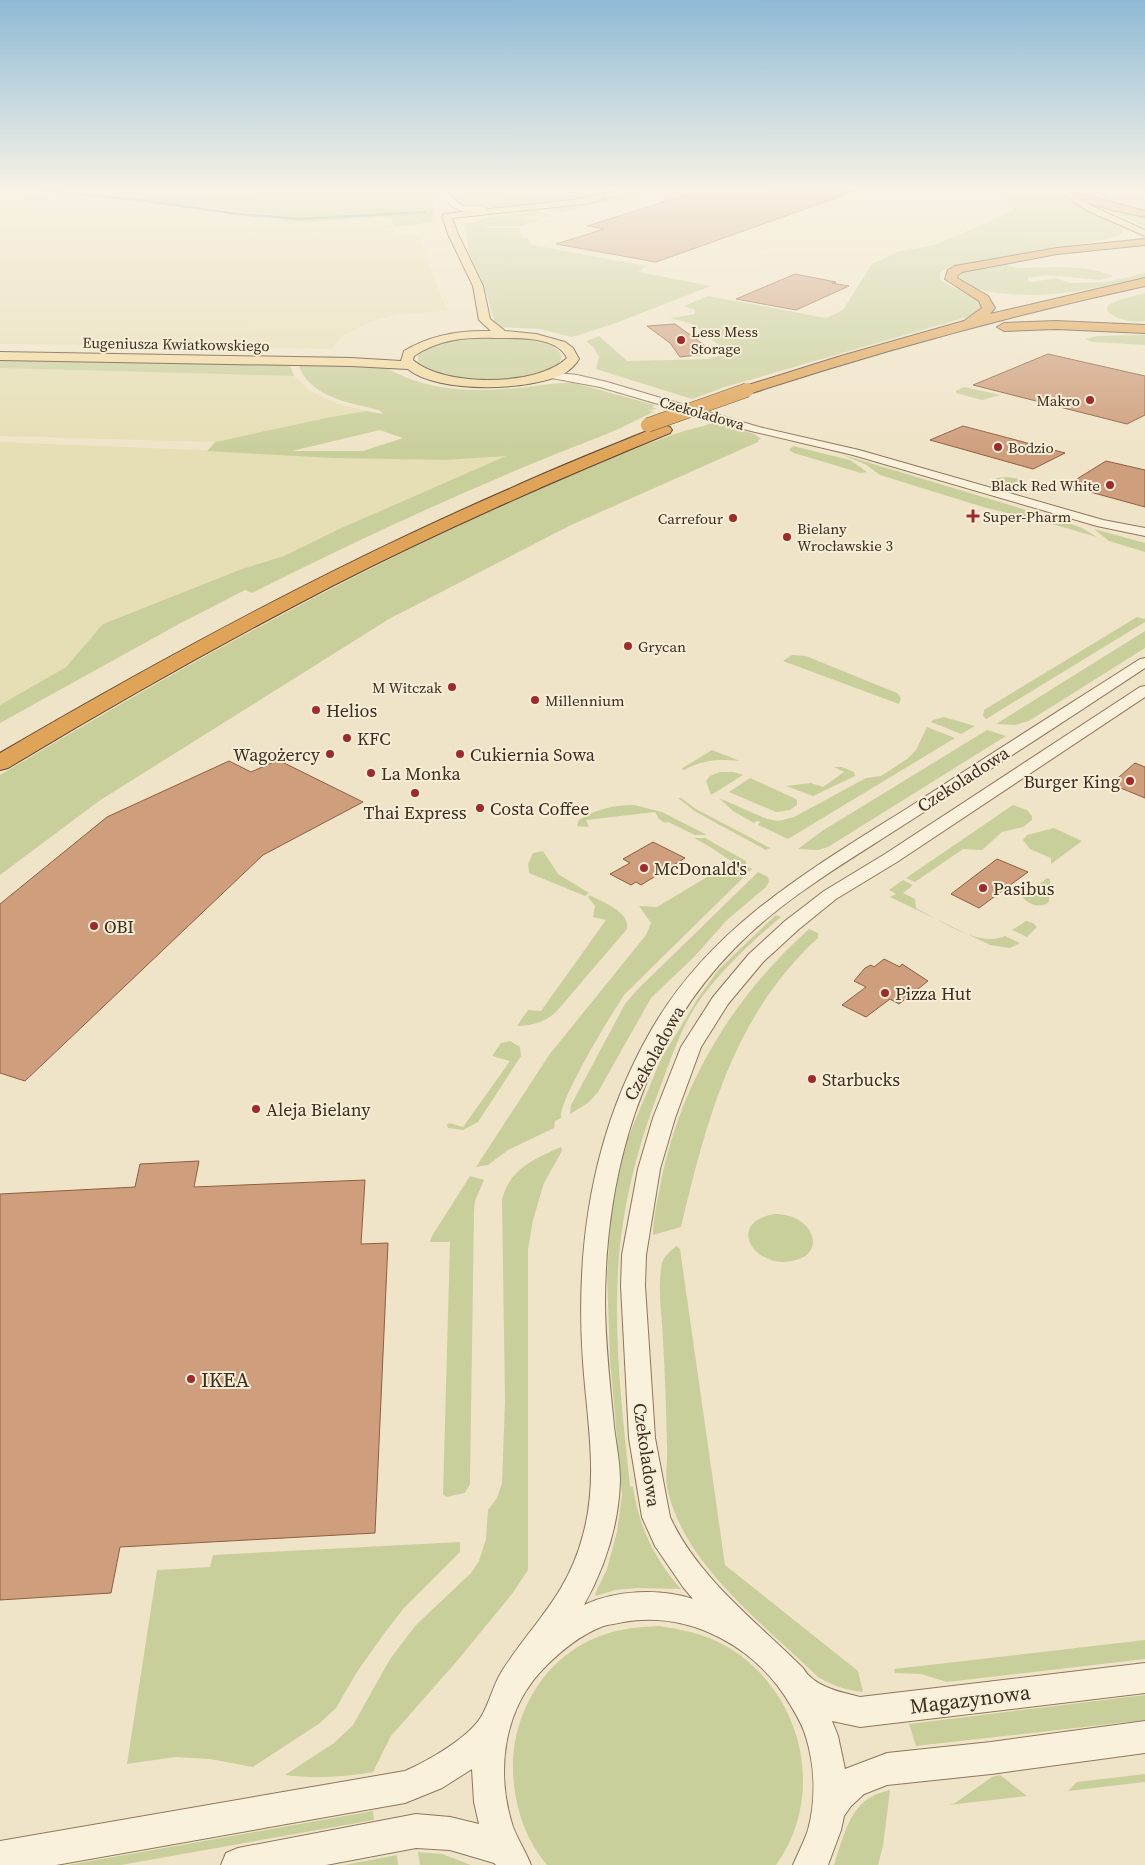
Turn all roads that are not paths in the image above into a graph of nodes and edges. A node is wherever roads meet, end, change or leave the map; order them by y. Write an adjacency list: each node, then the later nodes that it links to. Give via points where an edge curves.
1 (474, 277): 8 (main road)
2 (952, 277): 3 (highway)
3 (962, 286): 6 (highway); 9 (highway, via 984,298 988,308)
4 (1142, 287): 5 (highway); 10 (highway, via 1102,309 1122,322); 13 (highway)
5 (1112, 289): 7 (highway); 9 (highway)
6 (997, 294)
7 (1030, 296)
8 (485, 320): 11 (main road); 12 (main road, via 479,330)
9 (969, 323): 20 (highway, via 880,348)
10 (1145, 327): 13 (highway, via 1033,325)
11 (502, 334): 12 (main road); 18 (main road, via 558,343 573,356)
12 (470, 335): 17 (main road, via 432,342)
13 (947, 336): 15 (highway)
14 (967, 338): 15 (highway)
15 (930, 341): 20 (highway)
16 (0, 356): 17 (main road, Eugeniusza Kwiatkowskiego, via 351,362)
17 (408, 360): 19 (main road, via 430,376 465,382 507,382)
18 (568, 366): 19 (main road); 22 (street, Czekoladowa, via 837,443)
19 (549, 375): 22 (street, Czekoladowa, via 575,378 775,434)
20 (754, 392): 21 (highway)
21 (656, 427): 28 (highway, via 482,493 365,546 145,659); 29 (highway, via 378,555 251,619)
22 (855, 452): 23 (street, Czekoladowa)
23 (1101, 523): 24 (street, Czekoladowa); 25 (street, Czekoladowa)
24 (1145, 532)
25 (1145, 540)
26 (1145, 662): 31 (street, Czekoladowa, via 769,907 709,963 663,1030 621,1114 602,1188 593,1300 606,1479 602,1514 584,1576)
27 (1145, 690): 30 (street, Czekoladowa, via 830,895 756,958 720,1001 692,1047 651,1161 634,1255 642,1438 656,1517 666,1537 693,1578)
28 (44, 716)
29 (0, 763)
30 (753, 1639): 31 (street, via 724,1622 685,1609 637,1606 590,1617 568,1628); 33 (street, via 771,1653)
31 (530, 1659): 34 (street, via 514,1679)
32 (1145, 1678): 33 (street, Magazynowa, via 860,1712 829,1705)
33 (800, 1688): 36 (street, via 819,1726 825,1747 829,1775)
34 (493, 1727): 37 (street, via 487,1767 489,1801 495,1826); 38 (street, via 450,1766 405,1787)
35 (1145, 1737): 36 (street, via 887,1769 853,1782 839,1794)
36 (828, 1811): 40 (street, via 822,1837)
37 (509, 1857): 39 (street, via 469,1838 416,1831)
38 (0, 1858)
39 (238, 1865)
40 (810, 1865)

